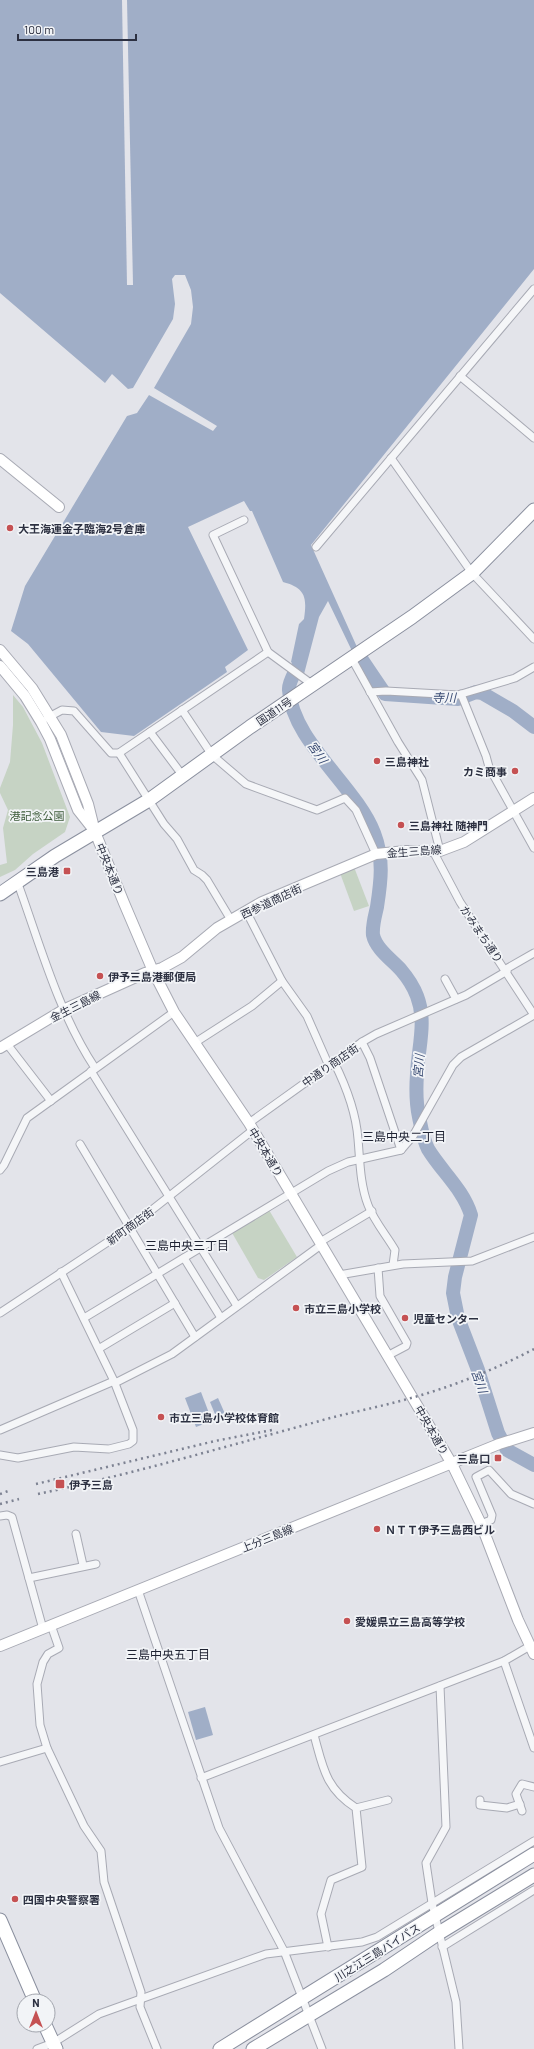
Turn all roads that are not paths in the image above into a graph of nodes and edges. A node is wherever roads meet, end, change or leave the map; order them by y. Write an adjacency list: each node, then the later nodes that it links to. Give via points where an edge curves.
1 (534, 289): 2 (street)
2 (460, 376): 3 (street); 4 (street)
3 (534, 438)
4 (392, 458): 9 (street); 10 (street)
5 (0, 459): 6 (street)
6 (59, 507)
7 (534, 510): 10 (highway, 国道11号)
8 (244, 520): 13 (street, via 213,535)
9 (316, 547)
10 (472, 573): 11 (street); 14 (highway, 国道11号)
11 (534, 639)
12 (0, 650): 21 (street, via 16,668)
13 (268, 652): 17 (street); 20 (street)
14 (352, 659): 17 (highway, 国道11号); 18 (street, かみまち通り)
15 (0, 666): 21 (street)
16 (534, 667): 19 (street, via 515,678)
17 (307, 686): 24 (highway, 国道11号)
18 (370, 692): 19 (street); 31 (street, かみまち通り, via 422,780)
19 (463, 698): 28 (street, via 489,768)
20 (182, 710): 22 (street); 24 (street)
21 (46, 719): 23 (street, via 62,710 74,711 111,753); 29 (street, 中央本通り, via 50,739 78,810)
22 (150, 732): 23 (street); 25 (street)
23 (120, 753): 27 (street)
24 (212, 755): 25 (highway, 国道11号); 32 (street, via 246,784 317,810 345,798 356,810)
25 (183, 776): 27 (highway, 国道11号)
26 (534, 798): 28 (street, 金生三島線)
27 (150, 800): 29 (highway, 国道11号); 36 (street, via 194,870 207,880)
28 (512, 810): 30 (street); 31 (street, 金生三島線, via 464,842)
29 (95, 832): 33 (highway, 国道11号); 39 (street, 中央本通り)
30 (534, 848)
31 (437, 851): 32 (street, 金生三島線); 38 (street, かみまち通り, via 460,902)
32 (380, 853): 35 (street, 西参道商店街)
33 (17, 881): 34 (highway, 国道11号); 43 (street, via 53,984)
34 (0, 894)
35 (246, 911): 36 (street, 西参道商店街); 41 (street)
36 (231, 920): 39 (street, 西参道商店街, via 182,957)
37 (534, 953): 38 (street, 中通り商店街)
38 (506, 970): 42 (street, 中通り商店街); 45 (street, かみまち通り)
39 (153, 971): 43 (street, 金生三島線); 44 (street, 中央本通り)
40 (445, 979): 42 (street)
41 (282, 981): 46 (street, via 251,1007); 49 (street, via 307,1016)
42 (456, 999): 47 (street, 中通り商店街, via 416,1015)
43 (65, 1009): 48 (street, 金生三島線); 50 (street)
44 (174, 1012): 46 (street, 中央本通り); 50 (street)
45 (534, 1015): 54 (street, via 461,1057 453,1065 413,1136)
46 (196, 1042): 52 (street, 中央本通り)
47 (362, 1042): 49 (street, 中通り商店街); 54 (street, via 370,1058)
48 (4, 1046): 51 (street)
49 (332, 1064): 52 (street, 中通り商店街, via 271,1105); 55 (street, via 345,1084 353,1113 358,1138)
50 (93, 1070): 51 (street); 58 (street)
51 (51, 1101): 56 (street, via 27,1118)
52 (251, 1126): 57 (street, 中央本通り); 58 (street, 新町商店街)
53 (80, 1144): 60 (street)
54 (401, 1150): 55 (street)
55 (358, 1160): 57 (street, via 328,1171); 59 (street)
56 (0, 1170)
57 (291, 1192): 62 (street, 中央本通り); 63 (street)
58 (169, 1196): 60 (street, 新町商店街); 63 (street)
59 (372, 1211): 62 (street); 65 (street, via 395,1250)
60 (129, 1228): 67 (street, 新町商店街); 68 (street)
61 (534, 1237): 65 (street, via 478,1260)
62 (320, 1243): 69 (street, 中央本通り); 71 (street)
63 (200, 1248): 64 (street); 71 (street)
64 (184, 1258): 68 (street); 74 (street)
65 (393, 1265): 66 (street)
66 (378, 1268): 69 (street); 77 (street, via 380,1296 407,1343)
67 (61, 1272): 72 (street, 新町商店街); 73 (street)
68 (158, 1274): 70 (street); 73 (street)
69 (339, 1276): 77 (street, 中央本通り)
70 (175, 1303): 75 (street); 76 (street)
71 (237, 1306): 74 (street)
72 (0, 1313)
73 (84, 1318): 76 (street)
74 (222, 1318): 75 (street)
75 (195, 1337): 78 (street, via 172,1354)
76 (100, 1348): 78 (street)
77 (387, 1356): 82 (street, 中央本通り)
78 (115, 1382): 79 (street); 81 (street, via 133,1430 133,1441 117,1448 74,1447 18,1458)
79 (0, 1430)
80 (534, 1433): 82 (street, 上分三島線, via 512,1439)
81 (0, 1455)
82 (452, 1464): 85 (street, 中央本通り); 90 (street, 上分三島線)
83 (534, 1504): 85 (street, via 510,1494 489,1470 476,1477 492,1515 491,1520)
84 (3, 1516): 89 (street, via 12,1517)
85 (481, 1524): 93 (street, 中央本通り)
86 (76, 1534): 88 (street)
87 (96, 1564): 88 (street)
88 (83, 1565): 89 (street)
89 (29, 1578): 91 (street)
90 (138, 1590): 91 (street, 上分三島線); 100 (street)
91 (47, 1627): 92 (street, 上分三島線); 97 (street, via 58,1648 48,1654 43,1662 37,1684 40,1725)
92 (0, 1646)
93 (532, 1650): 94 (street)
94 (504, 1661): 95 (street); 98 (street)
95 (440, 1686): 96 (street); 109 (street, via 446,1827 426,1863)
96 (314, 1735): 100 (street); 104 (street, via 330,1784 339,1796)
97 (47, 1748): 99 (street); 118 (street, via 84,1826 101,1852 104,1882 141,1992)
98 (534, 1748)
99 (0, 1762)
100 (201, 1778): 115 (street, via 219,1828)
101 (534, 1787): 103 (street, via 522,1784 516,1794 521,1808 480,1805)
102 (388, 1800): 104 (street)
103 (480, 1800)
104 (356, 1808): 113 (street, via 362,1867 331,1880 321,1914)
105 (534, 1841): 109 (street)
106 (534, 1854): 110 (highway, 川之江三島バイパス)
107 (534, 1875): 112 (highway, 川之江三島バイパス)
108 (534, 1890): 114 (street)
109 (432, 1903): 110 (street); 113 (street, via 377,1937)
110 (435, 1916): 112 (street); 117 (highway, 川之江三島バイパス)
111 (0, 1920): 116 (highway)
112 (439, 1933): 114 (street); 119 (highway, 川之江三島バイパス, via 384,1970)
113 (328, 1947): 115 (street)
114 (442, 1947): 127 (street, via 456,2002)
115 (284, 1952): 117 (street); 118 (street, via 266,1954)
116 (32, 1993)
117 (303, 1998): 119 (street); 124 (highway, 川之江三島バイパス)
118 (140, 1999): 121 (street, via 99,2014); 123 (street, via 140,2007)
119 (309, 2014): 125 (highway, 川之江三島バイパス); 126 (street)
120 (48, 2033): 121 (highway)
121 (54, 2046): 122 (street)
122 (37, 2049)
123 (157, 2049)
124 (220, 2049)
125 (253, 2049)
126 (322, 2049)
127 (459, 2049)

